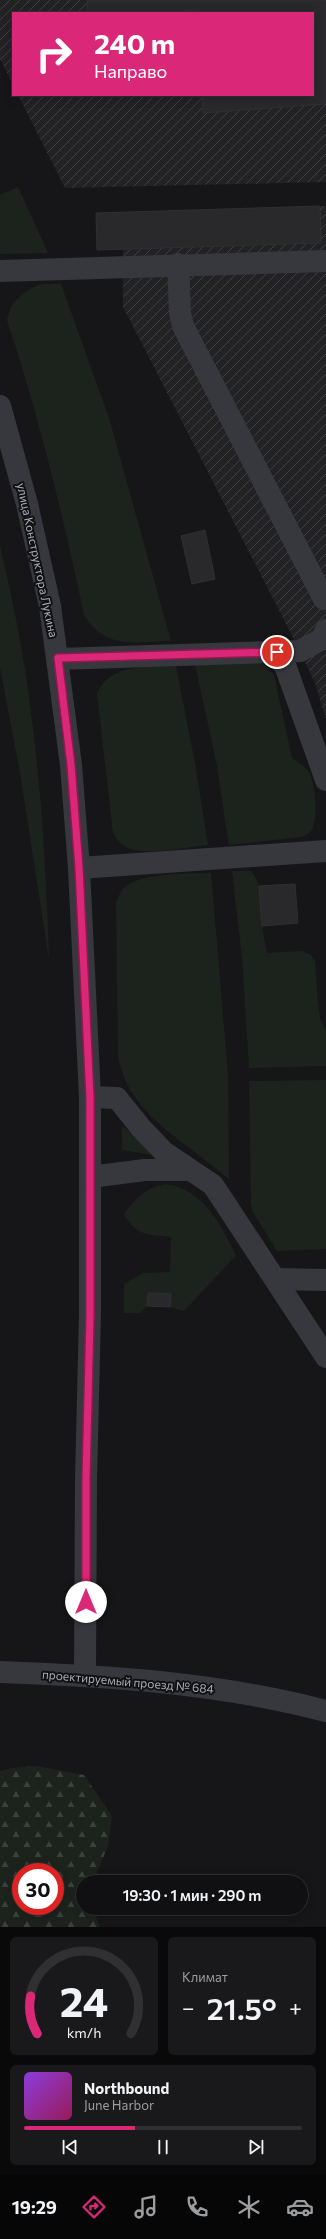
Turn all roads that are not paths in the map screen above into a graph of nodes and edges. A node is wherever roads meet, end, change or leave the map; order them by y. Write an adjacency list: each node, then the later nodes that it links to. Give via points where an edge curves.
1 (326, 261): 2 (street)
2 (178, 264): 3 (street); 5 (street, via 183,326)
3 (0, 271)
4 (0, 406): 8 (street, улица Конструктора Лукина, via 27,504 50,606)
5 (325, 601)
6 (325, 635): 7 (street, via 300,651)
7 (277, 652): 8 (street); 9 (street, via 286,668)
8 (58, 658): 11 (street, улица Конструктора Лукина, via 71,765)
9 (326, 780)
10 (326, 851): 11 (street)
11 (79, 868): 12 (street, улица Конструктора Лукина)
12 (90, 1097): 13 (street, via 117,1098 145,1133 164,1152); 14 (street, улица Конструктора Лукина)
13 (188, 1170): 14 (street, via 145,1170); 15 (street, via 213,1185)
14 (90, 1177): 19 (street, улица Конструктора Лукина)
15 (275, 1279): 16 (street); 17 (street)
16 (326, 1280)
17 (326, 1357)
18 (0, 1672): 19 (street, проектируемый проезд № 684)
19 (85, 1675): 20 (street, проектируемый проезд № 684, via 236,1691)
20 (326, 1711)

